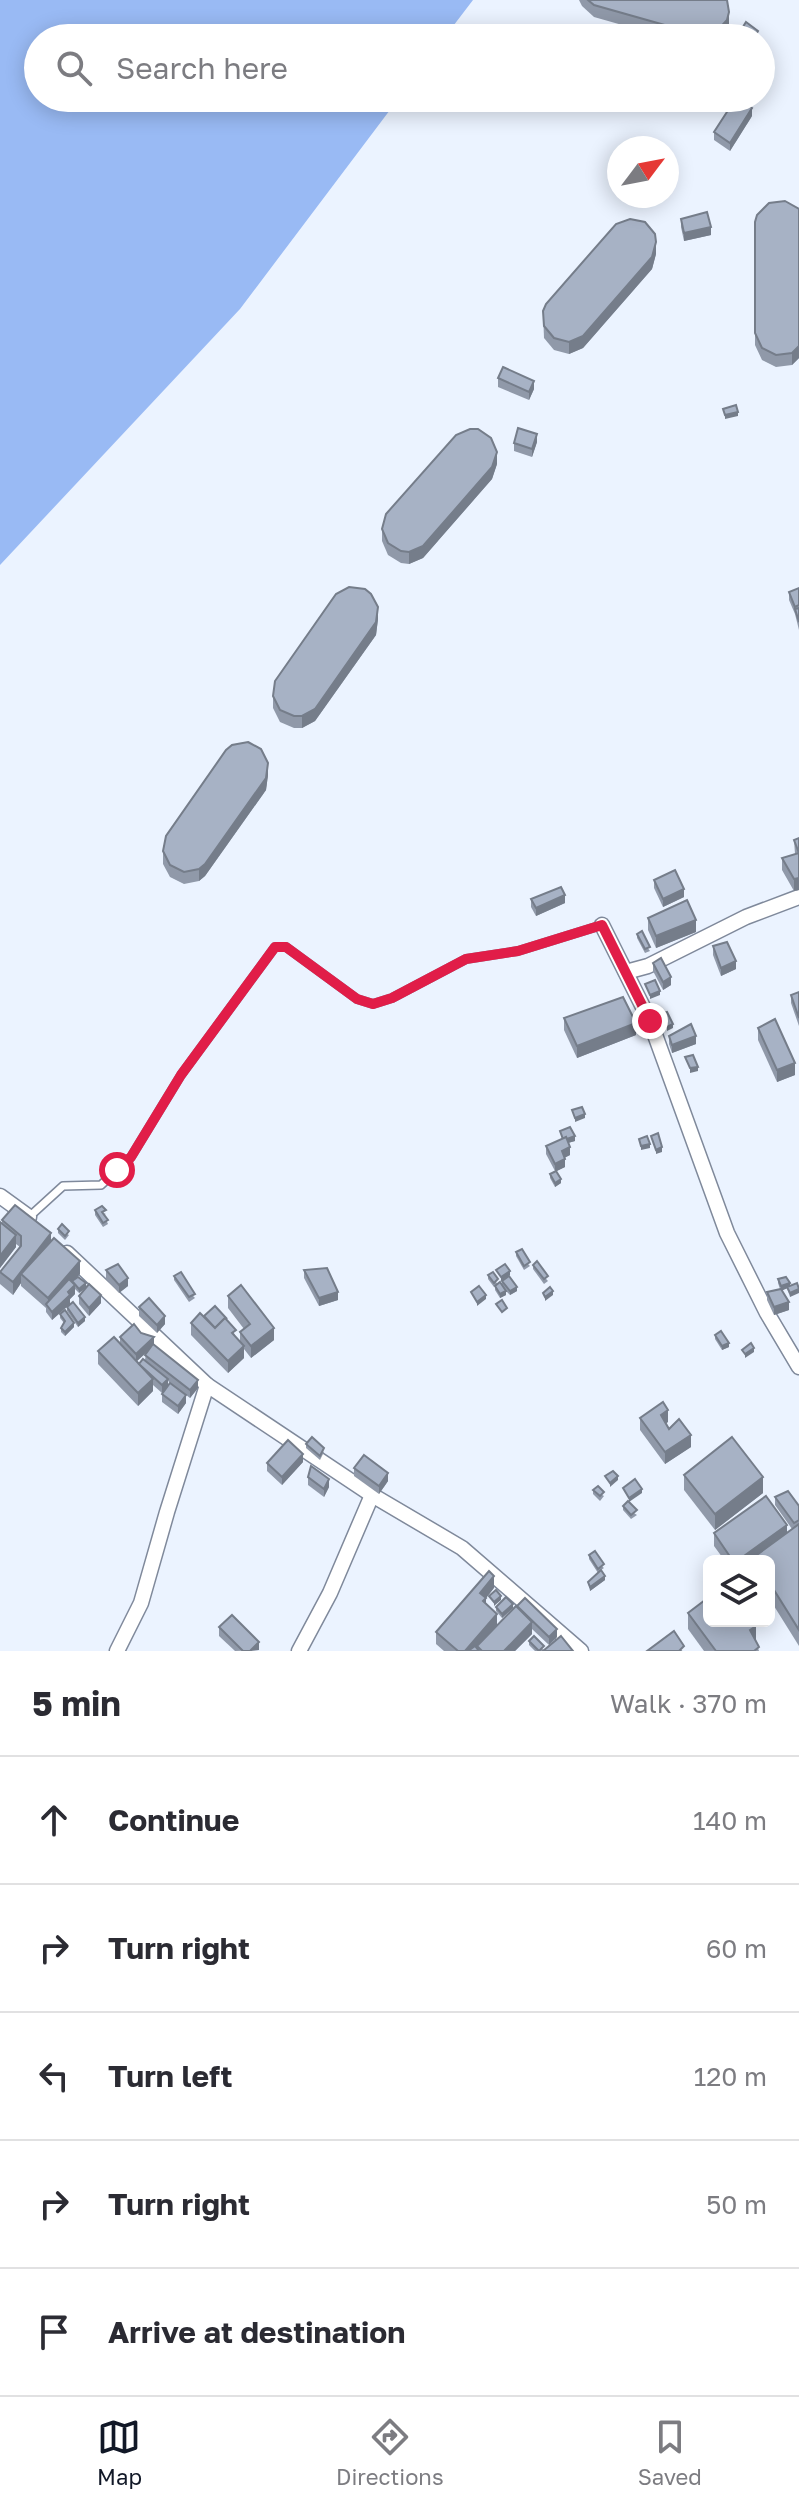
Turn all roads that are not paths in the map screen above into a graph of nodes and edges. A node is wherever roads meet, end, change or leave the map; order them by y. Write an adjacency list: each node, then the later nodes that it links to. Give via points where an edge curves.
1 (799, 897): 3 (street)
2 (602, 925): 3 (street); 5 (lane, via 518,951 466,959 373,1004 357,999 286,947 275,947 181,1075 131,1157 101,1185 63,1186)
3 (626, 972): 6 (street, via 650,1021 727,1233)
4 (0, 1196): 5 (street)
5 (29, 1217): 7 (street)
6 (799, 1367)
7 (207, 1385): 8 (street); 10 (street, via 141,1603)
8 (372, 1495): 9 (street, via 462,1548); 11 (street)
9 (576, 1645): 12 (lane)
10 (117, 1651)
11 (299, 1651)
12 (559, 1651)

